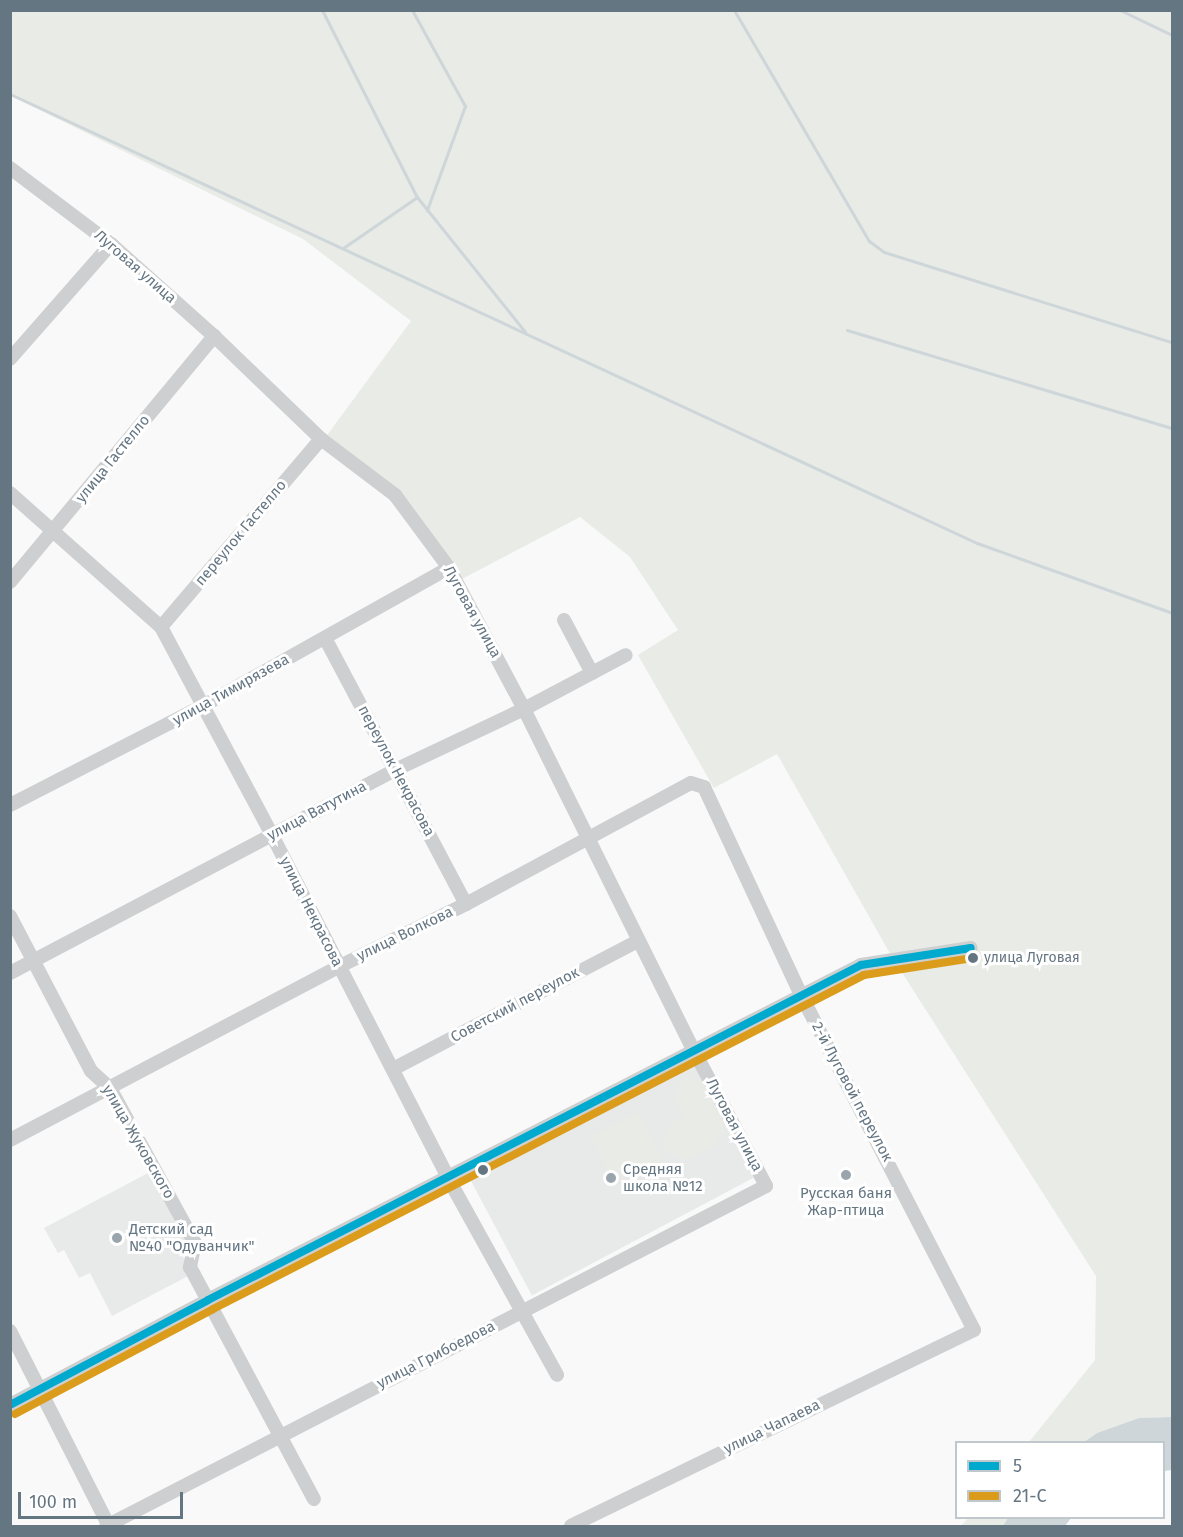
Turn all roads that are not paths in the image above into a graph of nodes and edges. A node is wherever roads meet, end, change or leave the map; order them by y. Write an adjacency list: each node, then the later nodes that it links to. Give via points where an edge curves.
1 (10, 168): 2 (street, Луговая улица)
2 (111, 244): 3 (street, Луговая улица); 4 (street)
3 (214, 336): 5 (street, Луговая улица); 7 (street, улица Гастелло)
4 (10, 359)
5 (321, 439): 8 (street, Луговая улица, via 395,495); 11 (street, переулок Гастелло)
6 (10, 493): 7 (street, улица Некрасова)
7 (53, 532): 9 (street, улица Гастелло); 11 (street, улица Некрасова)
8 (449, 568): 12 (street, улица Тимирязева); 16 (street, Луговая улица)
9 (10, 582)
10 (564, 620): 14 (street)
11 (160, 627): 15 (street, улица Некрасова)
12 (325, 638): 15 (street, улица Тимирязева); 17 (street, переулок Некрасова)
13 (626, 655): 14 (street, улица Ватутина)
14 (592, 673): 16 (street, улица Ватутина)
15 (201, 707): 19 (street, улица Тимирязева); 20 (street, улица Некрасова)
16 (524, 710): 17 (street, улица Ватутина); 21 (street, Луговая улица)
17 (395, 770): 20 (street, улица Ватутина); 22 (street, переулок Некрасова)
18 (704, 787): 21 (street, улица Волкова, via 691,783); 29 (street, 2-й Луговой переулок)
19 (10, 805)
20 (272, 835): 26 (street, улица Ватутина); 27 (street, улица Некрасова)
21 (588, 838): 22 (street, улица Волкова); 24 (street, Луговая улица)
22 (466, 904): 27 (street, улица Волкова)
23 (10, 916): 26 (street, улица Жуковского)
24 (638, 941): 30 (street, Луговая улица); 31 (street, Советский переулок)
25 (971, 948): 29 (street, via 871,962)
26 (34, 960): 28 (street, улица Ватутина); 32 (street, улица Жуковского, via 91,1071)
27 (338, 967): 31 (street, улица Некрасова); 32 (street, улица Волкова)
28 (10, 973)
29 (800, 993): 30 (street); 38 (street, 2-й Луговой переулок)
30 (693, 1049): 34 (street); 35 (street, Луговая улица)
31 (393, 1069): 34 (street, улица Некрасова)
32 (110, 1088): 33 (street, улица Волкова); 36 (street, улица Жуковского, via 195,1243 190,1267)
33 (10, 1140)
34 (448, 1178): 36 (street); 37 (street, улица Некрасова)
35 (766, 1186): 37 (street, улица Грибоедова)
36 (208, 1300): 41 (street); 43 (street, улица Жуковского)
37 (521, 1311): 40 (street, улица Некрасова); 43 (street, улица Грибоедова)
38 (974, 1330): 46 (street, улица Чапаева)
39 (10, 1331): 41 (street)
40 (557, 1375)
41 (42, 1390): 42 (street); 45 (street)
42 (10, 1405)
43 (280, 1436): 44 (street, улица Жуковского); 45 (street, улица Грибоедова)
44 (314, 1499)
45 (108, 1526)
46 (571, 1527)

